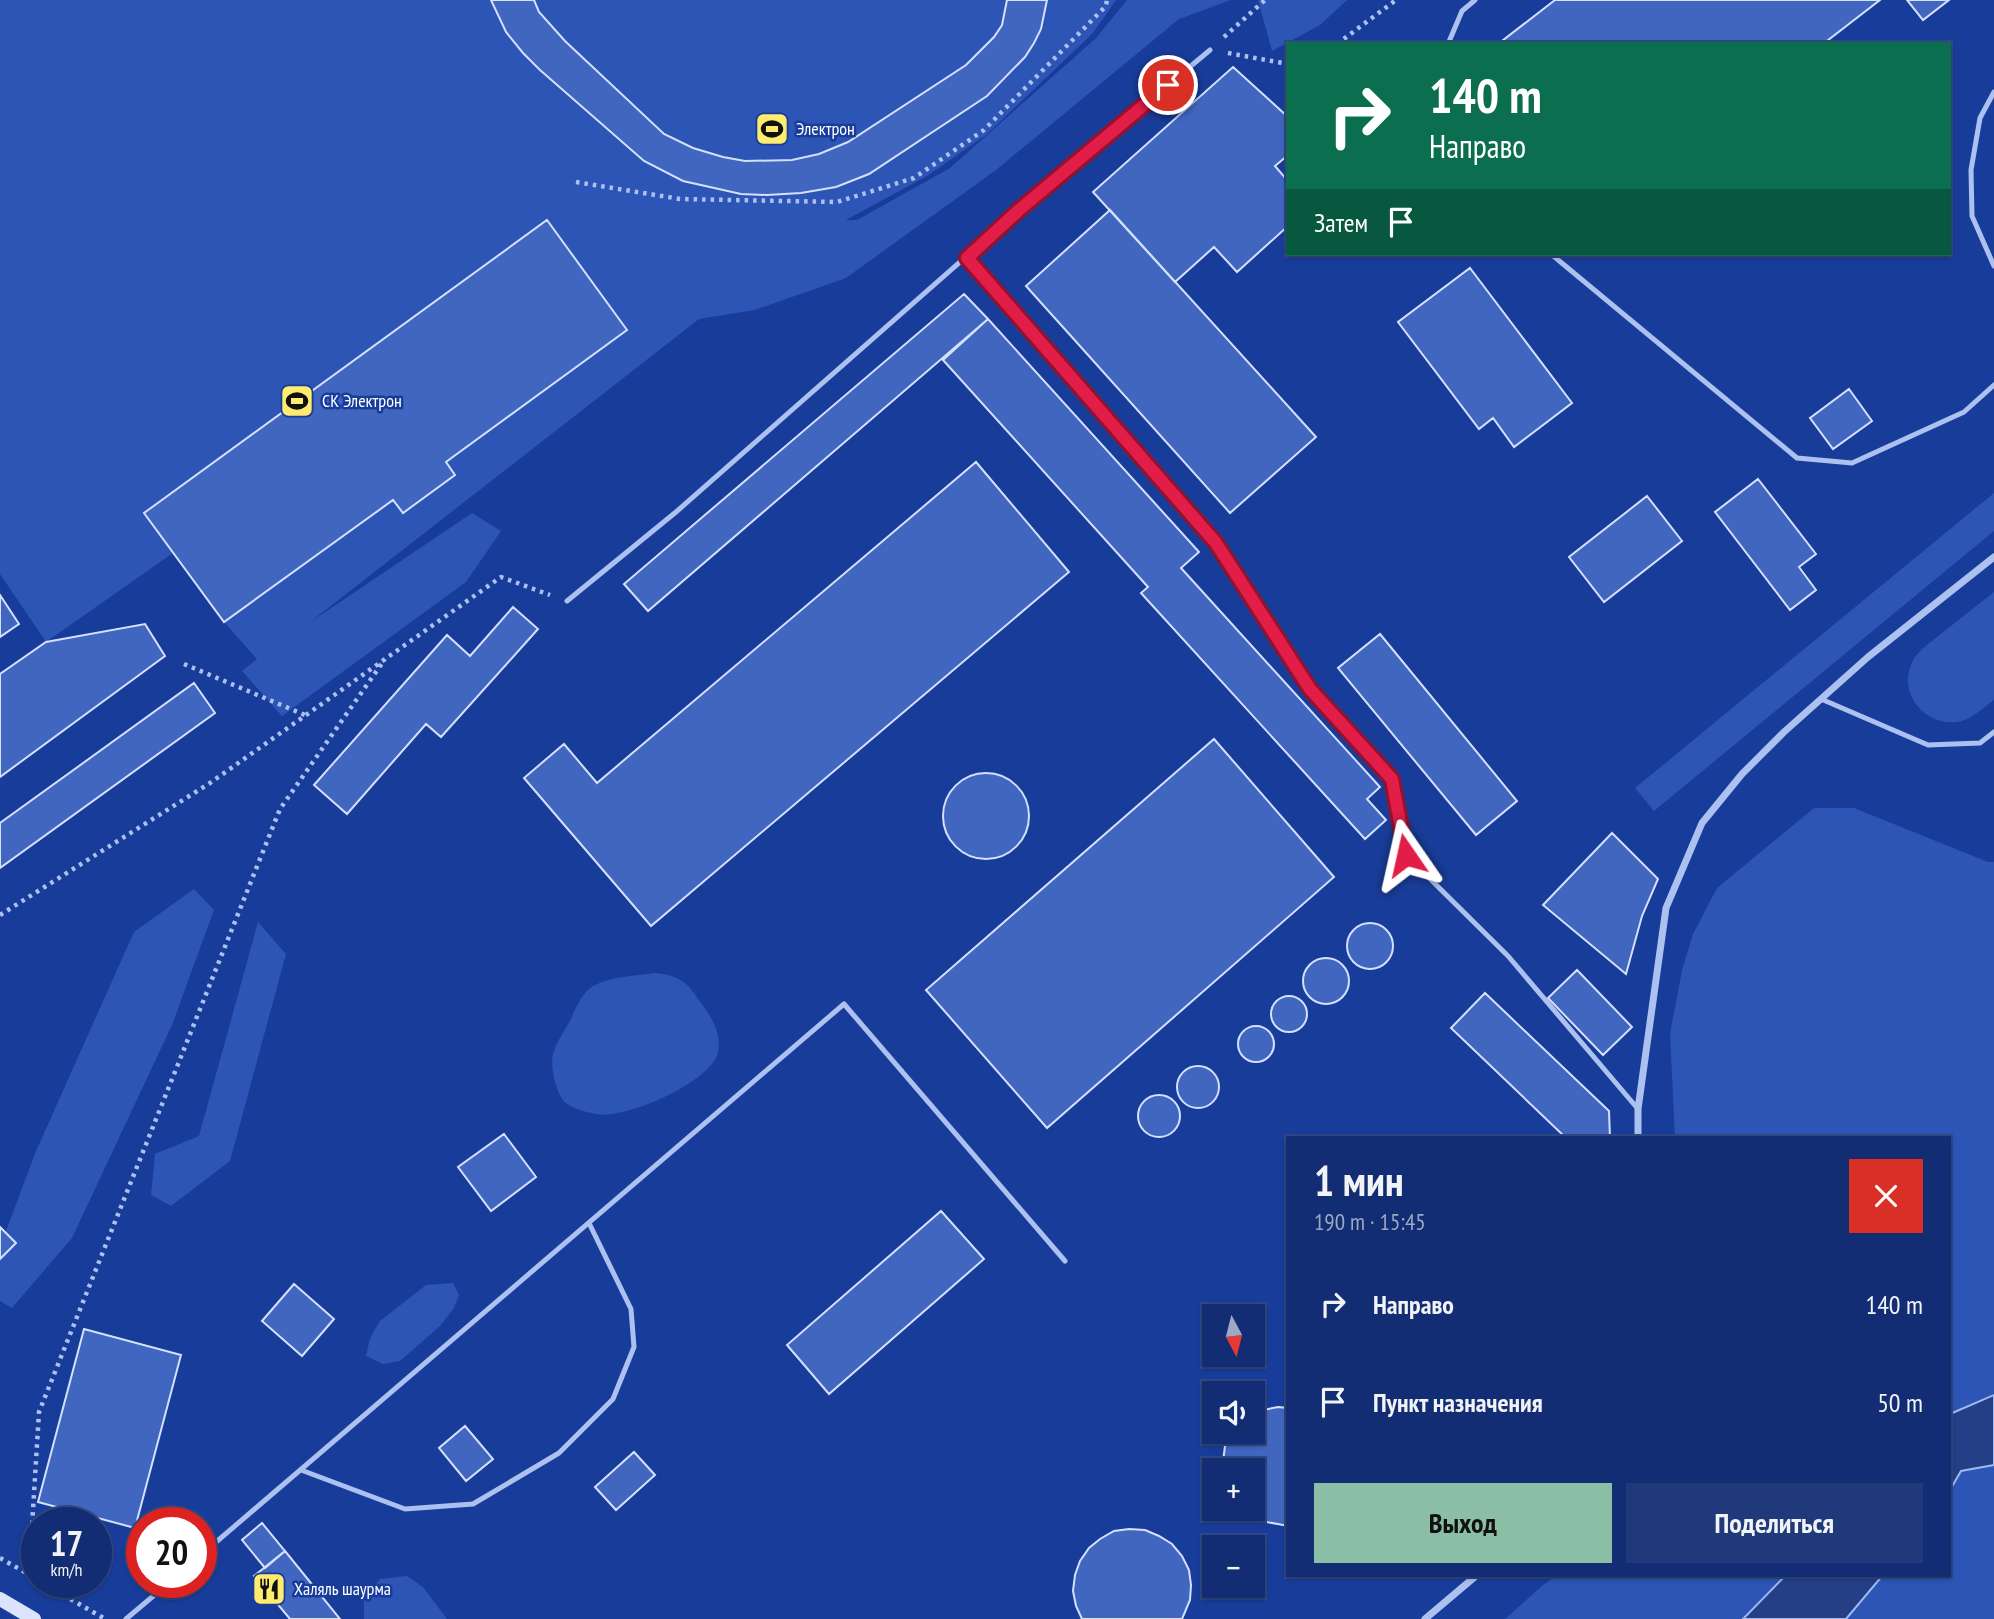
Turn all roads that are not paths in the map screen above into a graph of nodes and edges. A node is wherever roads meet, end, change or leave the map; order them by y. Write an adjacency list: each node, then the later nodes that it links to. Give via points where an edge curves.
1 (1475, 0): 2 (lane, via 1462,11)
2 (1449, 42)
3 (1210, 50): 6 (lane)
4 (1994, 92): 7 (lane, via 1980,118 1971,170 1972,216)
5 (1553, 256): 8 (lane, via 1797,458 1852,463 1964,412)
6 (967, 258): 10 (lane); 13 (lane, via 1216,543 1310,689 1392,779 1406,855 1508,956)
7 (1994, 266)
8 (1994, 385)
9 (1994, 557): 11 (street)
10 (567, 601)
11 (1821, 699): 12 (lane, via 1928,745 1980,743); 13 (street, via 1742,775 1702,823 1665,908)
12 (1994, 732)
13 (1638, 1109): 14 (street)
14 (1638, 1136)
15 (589, 1223): 16 (lane, via 844,1004); 17 (lane); 17 (lane, via 631,1309 634,1347 613,1399 559,1453 473,1504 405,1509)
16 (1065, 1261)
17 (301, 1470): 18 (lane)
18 (217, 1541)
19 (1475, 1577): 24 (street)
20 (151, 1598): 23 (lane)
21 (0, 1599): 22 (street)
22 (34, 1619)
23 (126, 1619)
24 (1425, 1619)

